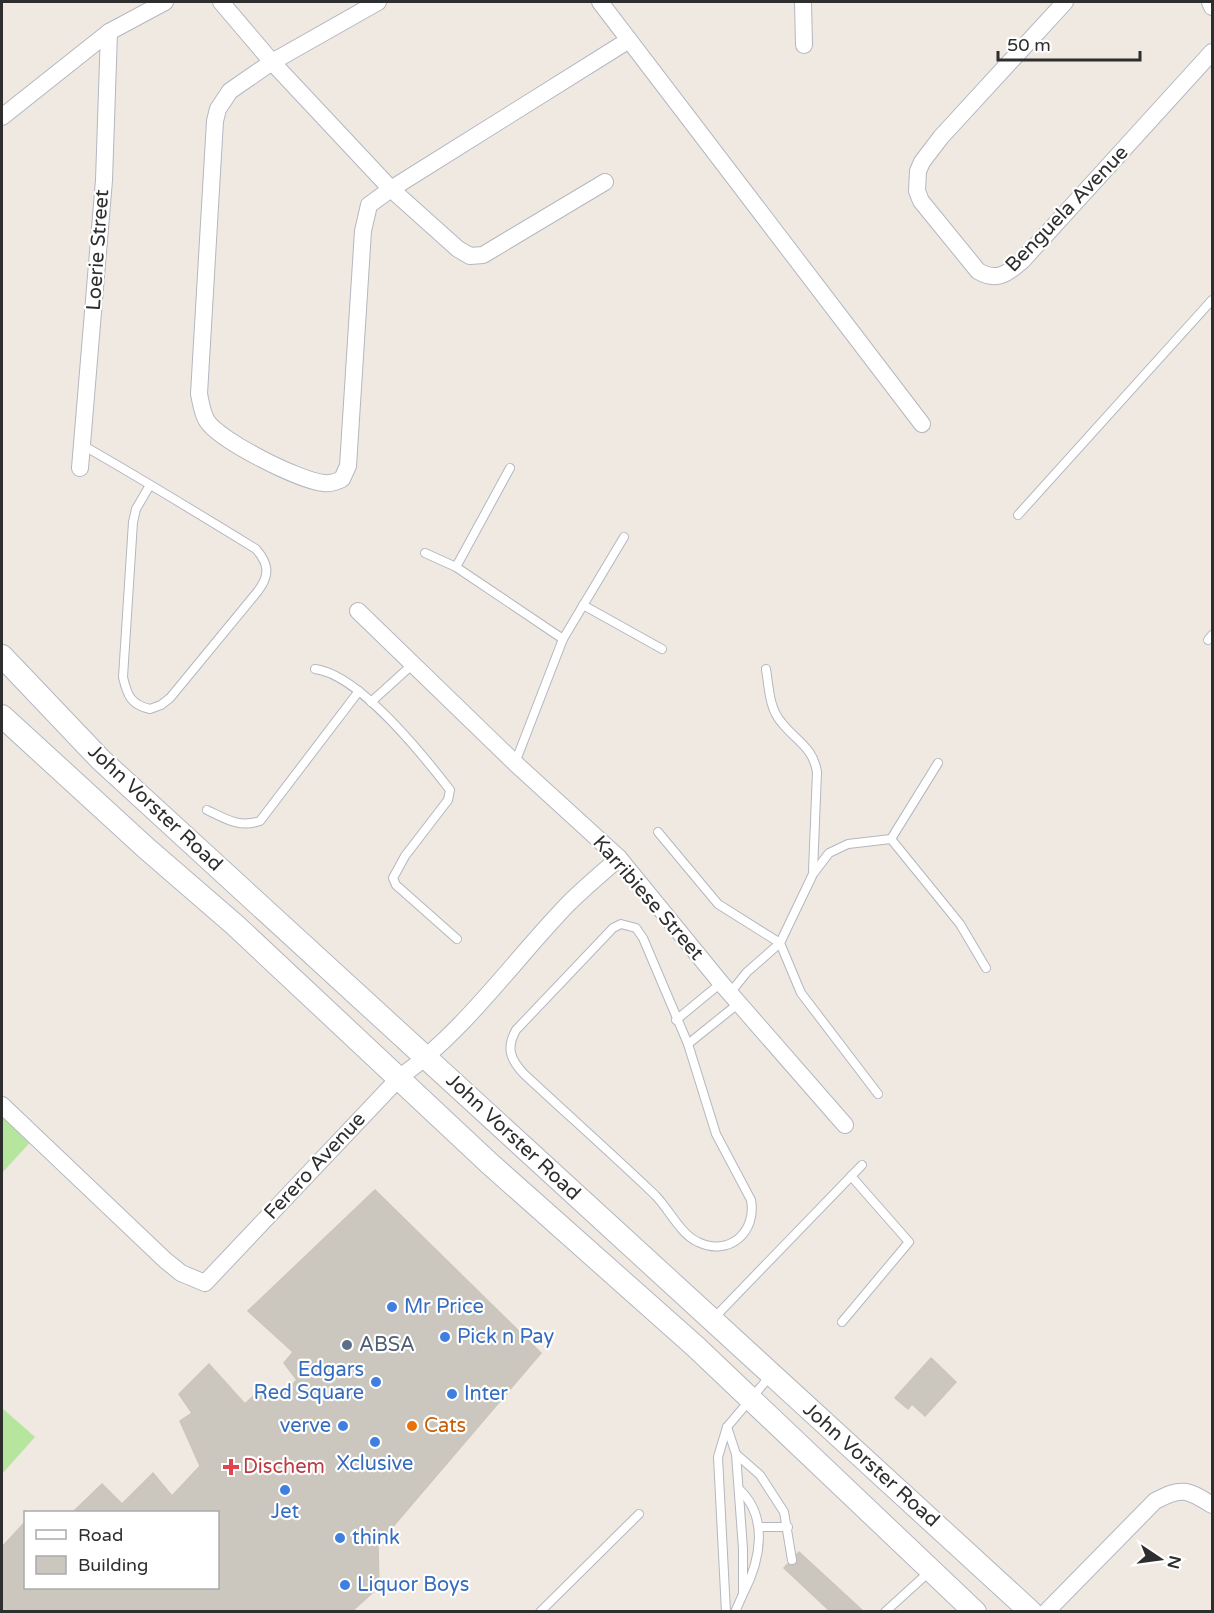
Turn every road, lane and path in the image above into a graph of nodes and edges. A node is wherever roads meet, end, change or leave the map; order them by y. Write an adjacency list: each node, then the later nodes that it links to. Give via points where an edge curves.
1 (165, 2): 9 (street)
2 (220, 2): 13 (street)
3 (378, 2): 13 (street)
4 (600, 2): 10 (street)
5 (804, 2): 11 (street)
6 (1065, 2): 12 (street, Benguela Avenue, via 941,137 918,171 917,191 927,211 986,276 1007,274 1022,261)
7 (1210, 2): 8 (street)
8 (1212, 7)
9 (110, 32): 14 (street); 19 (street, Loerie Street, via 104,180)
10 (629, 40): 16 (street); 18 (street)
11 (804, 45)
12 (1212, 52)
13 (272, 62): 16 (street); 16 (street, via 230,91 215,121 199,394 207,421 215,430 262,459 312,480 335,482 346,474 366,212)
14 (2, 117)
15 (605, 182): 16 (street, via 476,256 458,249)
16 (391, 189)
17 (1212, 300): 23 (lane)
18 (922, 424)
19 (84, 446): 20 (street, Loerie Street); 22 (lane)
20 (80, 468)
21 (510, 468): 26 (lane)
22 (150, 484): 22 (lane, via 256,549 265,559 267,569 258,591 170,698 150,709 132,701 123,677 133,522)
23 (1018, 516)
24 (624, 537): 27 (lane)
25 (425, 553): 26 (lane)
26 (456, 567): 29 (lane)
27 (583, 605): 29 (lane); 30 (lane)
28 (358, 611): 32 (street, Karribiese Street)
29 (563, 639): 38 (lane)
30 (663, 649)
31 (2, 656): 51 (main road, John Vorster Road, via 101,760)
32 (413, 664): 36 (lane); 38 (street, Karribiese Street)
33 (315, 669): 35 (lane, via 330,671)
34 (766, 669): 44 (lane, via 776,714 815,759)
35 (359, 691): 36 (lane); 40 (lane, via 260,821 236,824)
36 (371, 702): 45 (lane, via 450,790 448,800 393,878)
37 (2, 716): 52 (main road, John Vorster Road)
38 (515, 763): 43 (street, Karribiese Street)
39 (938, 763): 42 (lane)
40 (207, 810)
41 (658, 832): 46 (lane, via 718,904)
42 (891, 839): 44 (lane, via 848,844 829,853); 47 (lane, via 960,924)
43 (619, 858): 48 (street, Karribiese Street); 51 (street, Ferero Avenue, via 568,904)
44 (813, 874): 46 (lane)
45 (457, 939)
46 (780, 943): 48 (lane); 53 (lane, via 801,993)
47 (986, 968)
48 (730, 993): 49 (lane); 50 (lane); 55 (street, Karribiese Street)
49 (676, 1020): 50 (lane); 50 (lane, via 644,938 636,928 621,924 516,1030 509,1053 519,1069 656,1197 696,1242 733,1244 750,1224 751,1200 716,1134)
50 (688, 1044)
51 (427, 1058): 52 (street, Ferero Avenue); 58 (main road, John Vorster Road)
52 (400, 1077): 54 (street, Ferero Avenue, via 205,1283 165,1260); 61 (main road, John Vorster Road)
53 (878, 1094)
54 (2, 1105)
55 (845, 1125)
56 (862, 1165): 57 (lane)
57 (851, 1176): 58 (lane); 59 (lane, via 909,1242)
58 (713, 1319): 60 (main road, John Vorster Road)
59 (842, 1322)
60 (772, 1375): 61 (lane); 77 (main road, John Vorster Road)
61 (749, 1399): 62 (lane); 70 (main road, John Vorster Road)
62 (727, 1426): 63 (lane); 73 (lane, via 717,1477)
63 (736, 1454): 64 (lane); 68 (lane, via 767,1485 784,1512)
64 (740, 1490): 67 (lane, via 753,1506); 71 (lane)
65 (1212, 1504): 78 (street, via 1185,1491 1174,1491 1155,1501)
66 (639, 1514): 72 (lane)
67 (759, 1527): 68 (lane); 71 (lane, via 755,1566)
68 (788, 1527): 69 (lane)
69 (792, 1560)
70 (932, 1569): 75 (lane); 76 (main road, John Vorster Road)
71 (743, 1594): 74 (lane)
72 (540, 1611)
73 (726, 1611)
74 (735, 1611)
75 (885, 1611)
76 (975, 1611)
77 (1031, 1611)
78 (1046, 1611)

